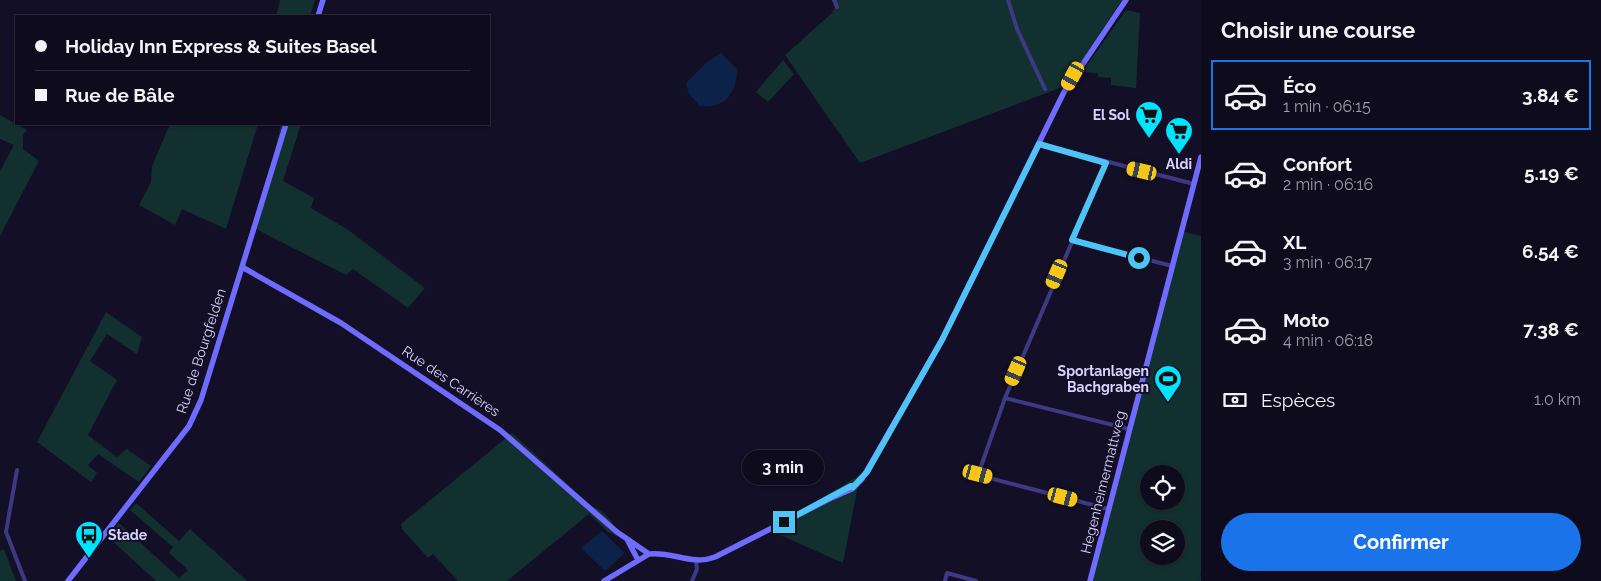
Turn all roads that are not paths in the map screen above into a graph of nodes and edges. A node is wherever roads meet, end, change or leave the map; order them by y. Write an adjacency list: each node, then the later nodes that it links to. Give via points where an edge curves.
1 (323, 0): 6 (street)
2 (834, 0): 5 (street)
3 (1008, 0): 7 (street, via 1017,29)
4 (1126, 0): 9 (street, via 1073,76)
5 (837, 7)
6 (318, 15)
7 (1045, 89)
8 (286, 125): 15 (street, Rue de Bourgfelden)
9 (1039, 144): 11 (street); 25 (street, via 942,340 867,472 842,495 715,557)
10 (1201, 157): 12 (street, Hegenheimermattweg)
11 (1106, 163): 12 (street); 13 (street)
12 (1194, 184): 14 (street, Hegenheimermattweg)
13 (1072, 240): 14 (street); 16 (street)
14 (1172, 266): 17 (street, Hegenheimermattweg)
15 (242, 268): 22 (street, Rue des Carrières, via 341,323 500,430); 27 (street, Rue de Bourgfelden, via 201,400 189,426)
16 (1005, 398): 17 (street); 19 (street, via 978,474)
17 (1129, 429): 19 (street, Hegenheimermattweg)
18 (17, 470): 21 (street)
19 (1108, 509): 32 (street, Hegenheimermattweg)
20 (0, 529): 21 (street)
21 (6, 532): 26 (street)
22 (628, 541): 23 (street, Rue des Carrières); 24 (street, Rue des Carrières)
23 (648, 554): 24 (street); 25 (street)
24 (638, 560): 28 (street)
25 (696, 561): 29 (street, via 697,569)
26 (24, 581)
27 (68, 581)
28 (604, 581)
29 (692, 581)
30 (945, 581): 31 (street, via 947,574)
31 (976, 581)
32 (1090, 581)

